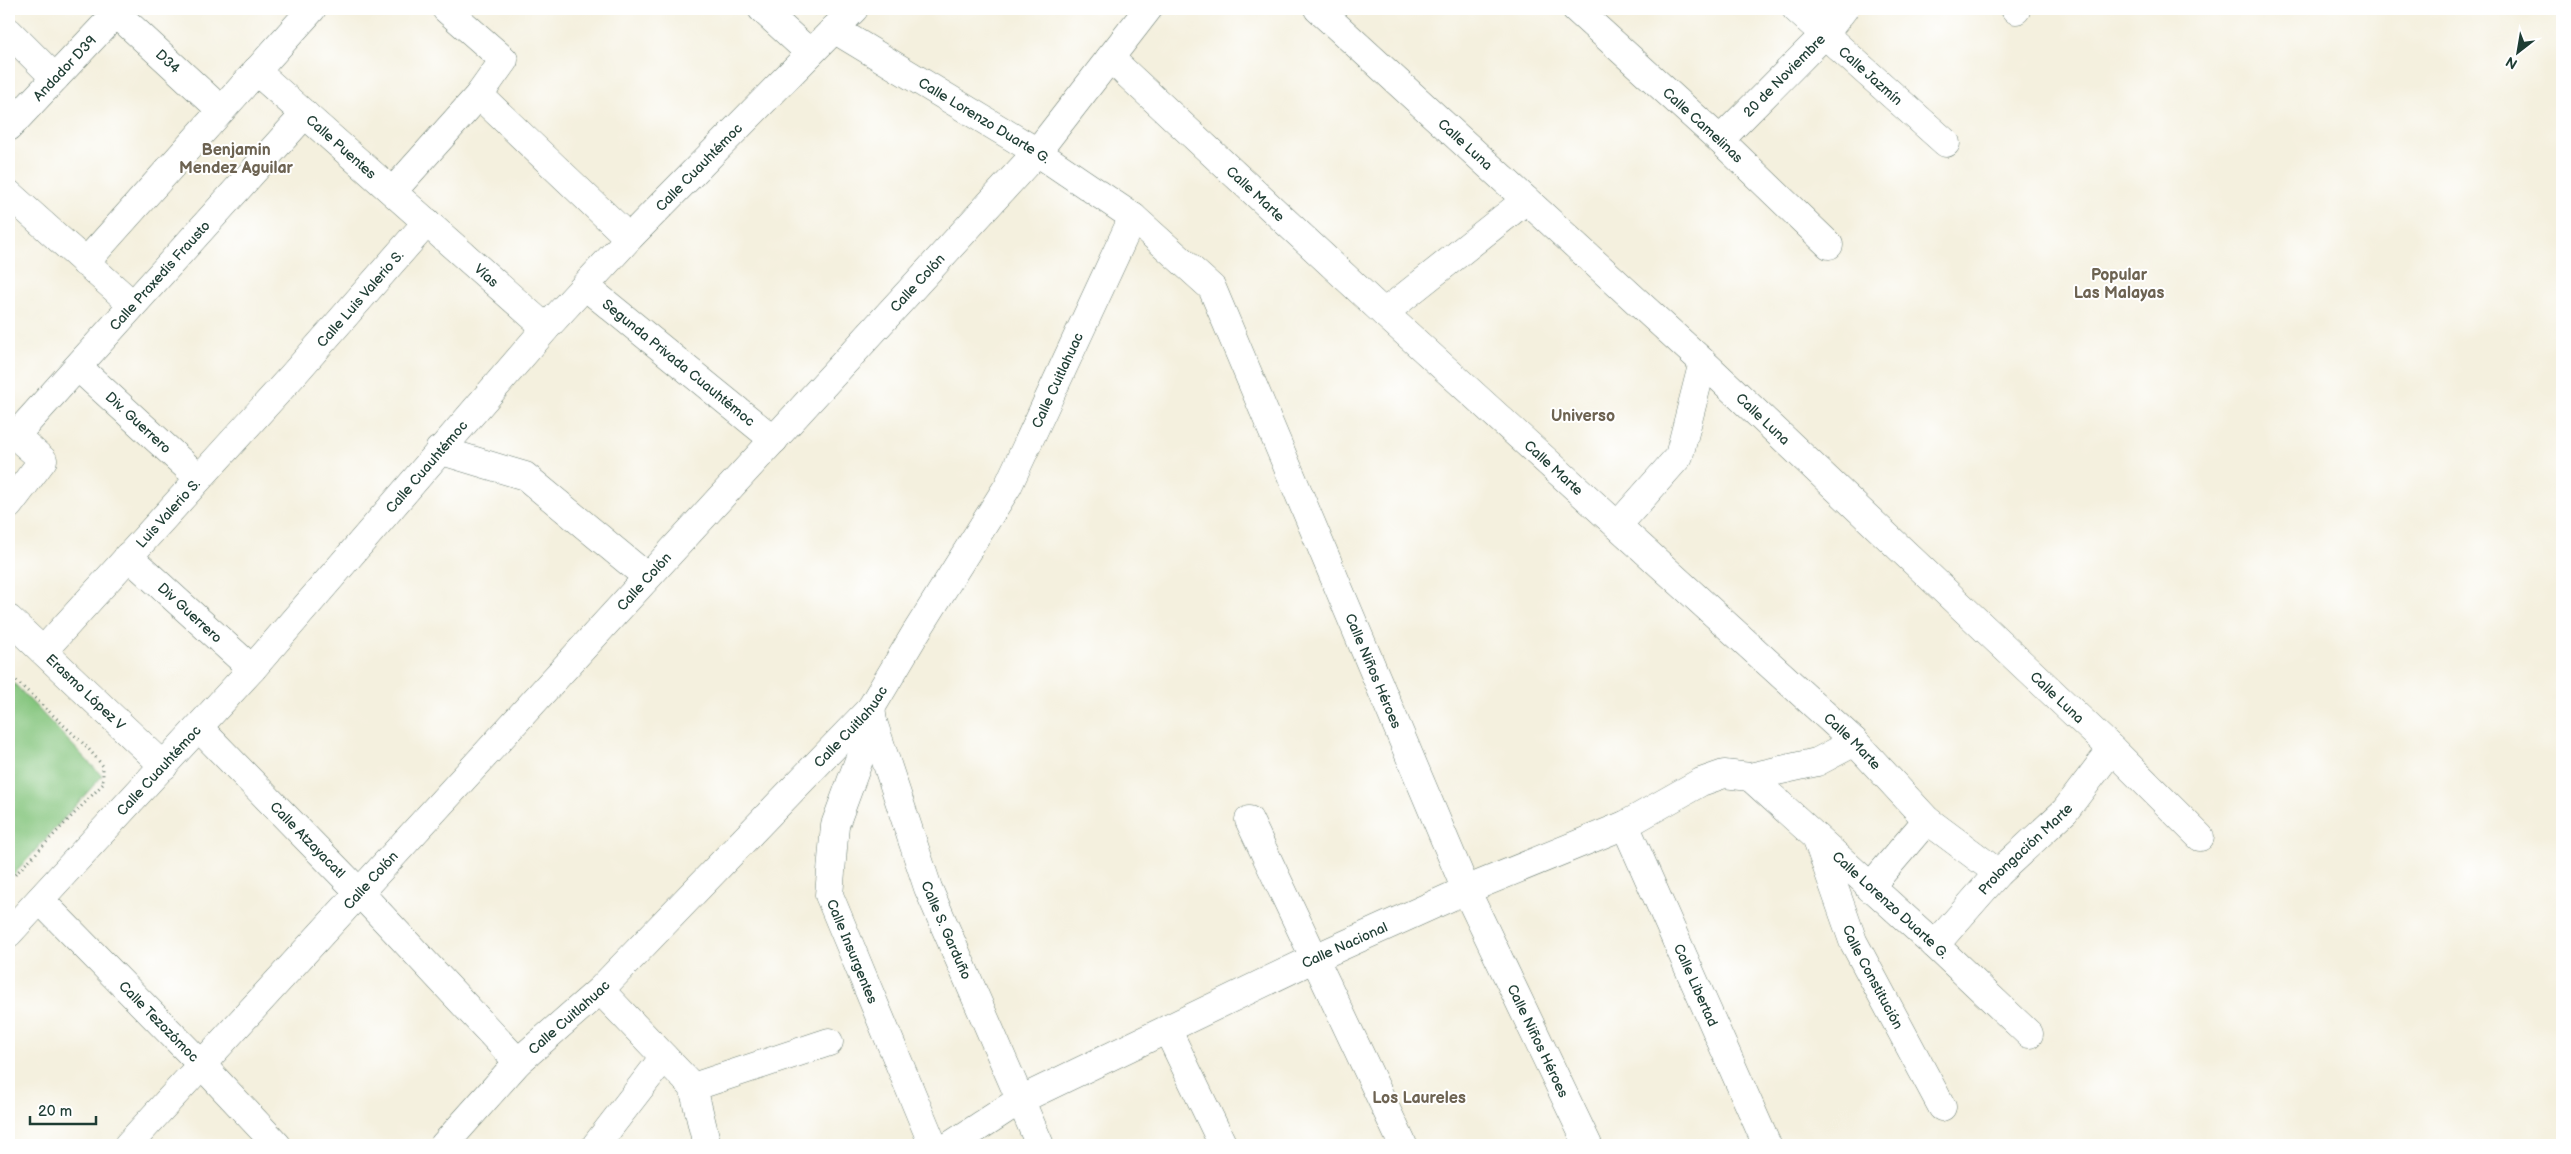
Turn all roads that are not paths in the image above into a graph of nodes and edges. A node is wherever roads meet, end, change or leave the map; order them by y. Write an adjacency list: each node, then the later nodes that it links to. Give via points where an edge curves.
1 (312, 9): 16 (street)
2 (446, 9): 18 (street, via 504,60)
3 (762, 9): 14 (street)
4 (854, 9): 11 (street, Calle Cuauhtémoc)
5 (1148, 9): 15 (street, Calle Colón)
6 (1318, 9): 26 (street, Calle Luna)
7 (1576, 9): 22 (street, Calle Camelinas)
8 (1796, 9): 13 (street, Calle Jazmín)
9 (1844, 9): 13 (street, 20 de Noviembre)
10 (118, 11): 17 (street, Andador D39); 19 (street, D34)
11 (834, 29): 14 (street, Calle Cuauhtémoc); 24 (street, Calle Lorenzo Duarte G.)
12 (9, 32): 17 (street)
13 (1824, 35): 22 (street, 20 de Noviembre); 23 (street, Calle Jazmín)
14 (810, 53): 30 (street, Calle Cuauhtémoc)
15 (1110, 58): 24 (street, Calle Colón); 35 (street, Calle Marte)
16 (256, 71): 19 (street); 20 (street, Calle Puentes)
17 (55, 78): 21 (street, Andador D39)
18 (479, 95): 25 (street); 30 (street)
19 (221, 110): 32 (street)
20 (305, 114): 25 (street, Calle Puentes); 34 (street, Calle Praxedis Frausto)
21 (9, 127)
22 (1720, 140): 31 (street, Calle Camelinas)
23 (1946, 143)
24 (1037, 152): 28 (street, Calle Lorenzo Duarte G.); 41 (street, Calle Colón)
25 (393, 190): 29 (street, Calle Puentes)
26 (1526, 200): 35 (street); 37 (street, Calle Luna)
27 (13, 205): 32 (street)
28 (1133, 218): 51 (street, Calle Cuitlahuac, via 1008,486 915,634); 64 (street, Calle Niños Héroes, via 1212,288)
29 (427, 222): 36 (street, Vías); 39 (street, Calle Luis Valerio S.)
30 (629, 238): 33 (street, Calle Cuauhtémoc)
31 (1828, 245)
32 (85, 263): 34 (street)
33 (585, 286): 36 (street, Calle Cuauhtémoc); 41 (street, Segunda Privada Cuauhtémoc)
34 (132, 304): 38 (street, Calle Praxedis Frausto)
35 (1384, 313): 45 (street, Calle Marte)
36 (546, 328): 42 (street, Calle Cuauhtémoc)
37 (1703, 362): 45 (street, via 1679,456); 54 (street, Calle Luna)
38 (78, 367): 40 (street, Calle Praxedis Frausto); 43 (street, Div. Guerrero)
39 (292, 375): 43 (street, Luis Valerio S.)
40 (12, 433): 44 (street, via 43,460)
41 (774, 440): 47 (street, Calle Colón)
42 (439, 450): 47 (street, via 525,476); 50 (street, Calle Cuauhtémoc)
43 (199, 478): 46 (street, Luis Valerio S.)
44 (9, 505)
45 (1618, 525): 53 (street, Calle Marte)
46 (128, 556): 49 (street, Luis Valerio S.); 50 (street, Div Guerrero)
47 (647, 577): 65 (street, Calle Colón)
48 (9, 619): 49 (street, Erasmo López V)
49 (43, 651): 55 (street, Erasmo López V)
50 (252, 669): 52 (street, Calle Cuauhtémoc)
51 (872, 715): 70 (street, Calle Cuitlahuac); 78 (street, Calle S. Garduño, via 928,888); 85 (street, Calle Insurgentes, via 835,825 829,895)
52 (199, 728): 55 (street, Calle Cuauhtémoc); 65 (street, Calle Atzayacatl)
53 (1855, 742): 56 (street, Calle Nacional, via 1817,762); 58 (street, Calle Marte)
54 (2112, 749): 60 (street, Calle Luna); 62 (street, Prolongación Marte, via 2065,811)
55 (164, 766): 66 (street, Calle Cuauhtémoc)
56 (1750, 777): 59 (street, Calle Nacional, via 1724,774 1701,782); 61 (street, Calle Lorenzo Duarte G.)
57 (1249, 820): 69 (street)
58 (1927, 820): 62 (street, Calle Marte); 63 (street)
59 (1625, 826): 64 (street, Calle Nacional); 91 (street, Calle Libertad)
60 (2200, 837)
61 (1818, 840): 63 (street, Calle Lorenzo Duarte G.); 79 (street, Calle Constitución, via 1853,941)
62 (1998, 873): 68 (street, Prolongación Marte)
63 (1870, 888): 68 (street, Calle Lorenzo Duarte G.)
64 (1466, 890): 69 (street, Calle Nacional); 90 (street, Calle Niños Héroes)
65 (359, 892): 75 (street, Calle Atzayacatl); 76 (street, Calle Colón)
66 (40, 900): 67 (street, Calle Cuauhtémoc); 76 (street, Calle Tezozómoc)
67 (9, 933)
68 (1935, 945): 72 (street, Calle Lorenzo Duarte G.)
69 (1313, 959): 71 (street, Calle Nacional); 89 (street)
70 (600, 990): 74 (street); 75 (street, Calle Cuitlahuac)
71 (1168, 1031): 78 (street, Calle Nacional); 88 (street)
72 (2030, 1034)
73 (829, 1042): 77 (street)
74 (664, 1057): 77 (street); 83 (street)
75 (518, 1062): 82 (street, Calle Cuitlahuac)
76 (202, 1064): 80 (street, Calle Colón); 81 (street, Calle Tezozómoc)
77 (693, 1087): 84 (street)
78 (1020, 1100): 86 (street, Calle Nacional); 87 (street, Calle S. Garduño)
79 (1942, 1107)
80 (128, 1145)
81 (277, 1145)
82 (444, 1145)
83 (596, 1145)
84 (707, 1145)
85 (933, 1145)
86 (951, 1145)
87 (1040, 1145)
88 (1223, 1145)
89 (1403, 1145)
90 (1588, 1145)
91 (1767, 1145)

